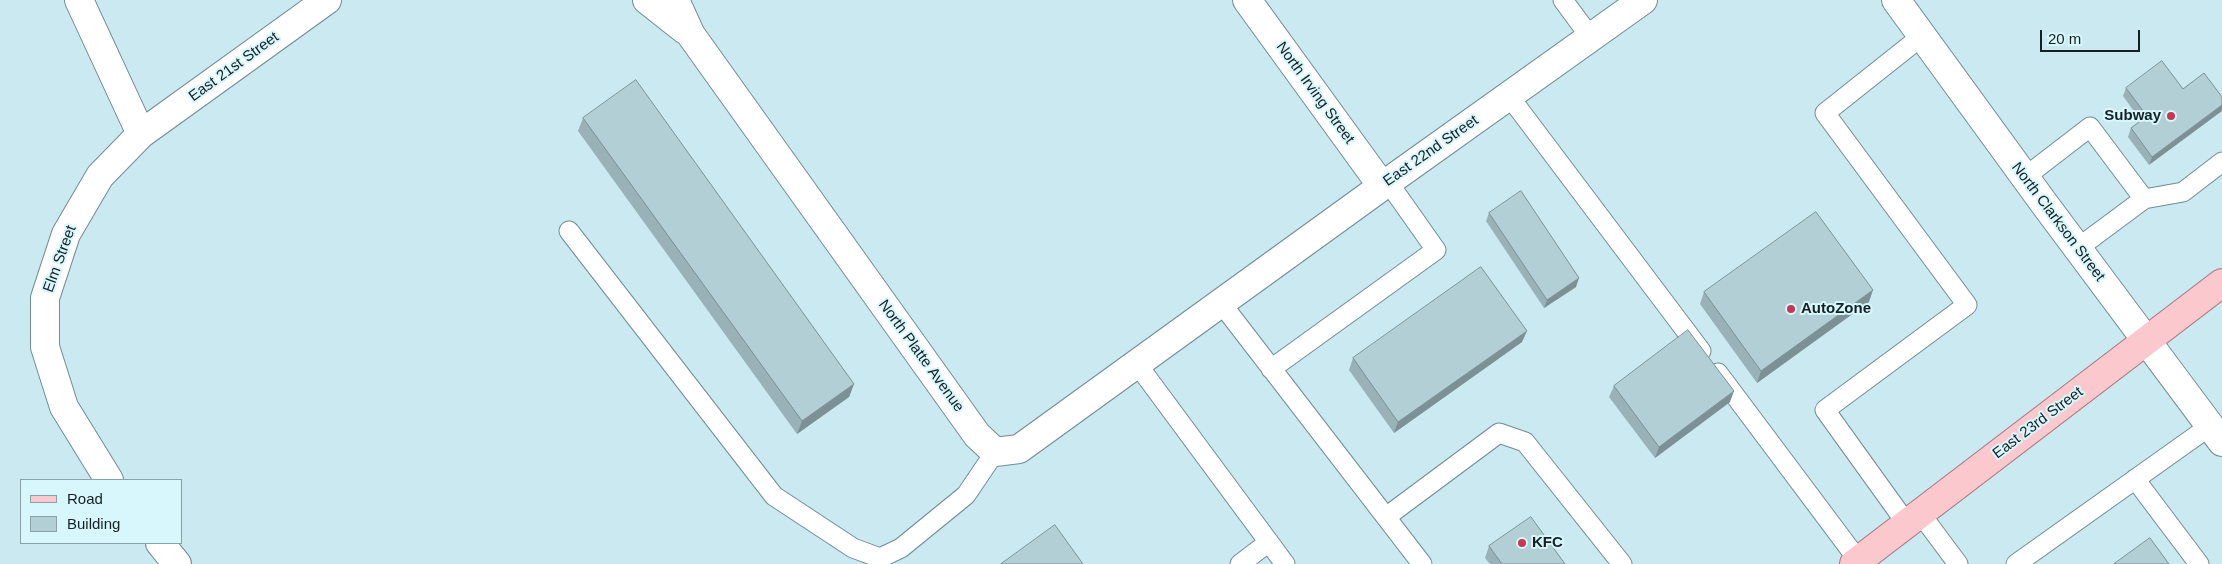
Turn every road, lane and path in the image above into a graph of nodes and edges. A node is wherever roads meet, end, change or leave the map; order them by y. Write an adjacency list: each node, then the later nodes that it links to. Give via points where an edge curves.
1 (79, 0): 13 (street)
2 (328, 0): 13 (street, East 21st Street)
3 (647, 0): 9 (street, North Platte Avenue)
4 (675, 0): 9 (street, North Platte Avenue)
5 (1247, 0): 16 (street, North Irving Street)
6 (1563, 0): 11 (lane)
7 (1643, 0): 11 (street, East 22nd Street)
8 (1896, 0): 10 (street, North Clarkson Street)
9 (691, 35): 26 (street, North Platte Avenue, via 977,435)
10 (1922, 36): 15 (street, North Clarkson Street); 30 (lane, via 1825,113 1968,305 1825,410)
11 (1591, 38): 12 (street, East 22nd Street)
12 (1509, 96): 16 (street, East 22nd Street); 33 (lane)
13 (141, 134): 27 (street, Elm Street, via 100,176 70,226 45,298 45,347 64,407)
14 (2222, 162): 17 (lane, via 2183,192)
15 (2024, 177): 17 (lane, via 2090,127); 19 (street, North Clarkson Street)
16 (1385, 184): 21 (street, East 22nd Street); 24 (lane, via 1436,250)
17 (2144, 199): 19 (lane)
18 (569, 231): 26 (lane, via 774,496 853,548 880,558 901,548 966,496)
19 (2078, 248): 22 (street, North Clarkson Street)
20 (2222, 283): 22 (main road, East 23rd Street)
21 (1220, 303): 23 (street); 24 (lane)
22 (2147, 340): 25 (street, North Clarkson Street); 30 (main road, East 23rd Street)
23 (1137, 364): 26 (street, via 1019,449); 31 (lane)
24 (1271, 369): 29 (lane)
25 (2216, 434): 28 (lane)
26 (995, 452)
27 (108, 479)
28 (2135, 479): 40 (lane); 41 (lane)
29 (1386, 517): 37 (lane); 38 (lane, via 1499,433 1526,442)
30 (1914, 518): 33 (main road, East 23rd Street); 39 (lane)
31 (1270, 542): 35 (lane); 36 (lane)
32 (161, 544): 34 (street)
33 (1858, 563)
34 (177, 564)
35 (1240, 564)
36 (1285, 564)
37 (1422, 564)
38 (1622, 564)
39 (1958, 564)
40 (2016, 564)
41 (2199, 564)

